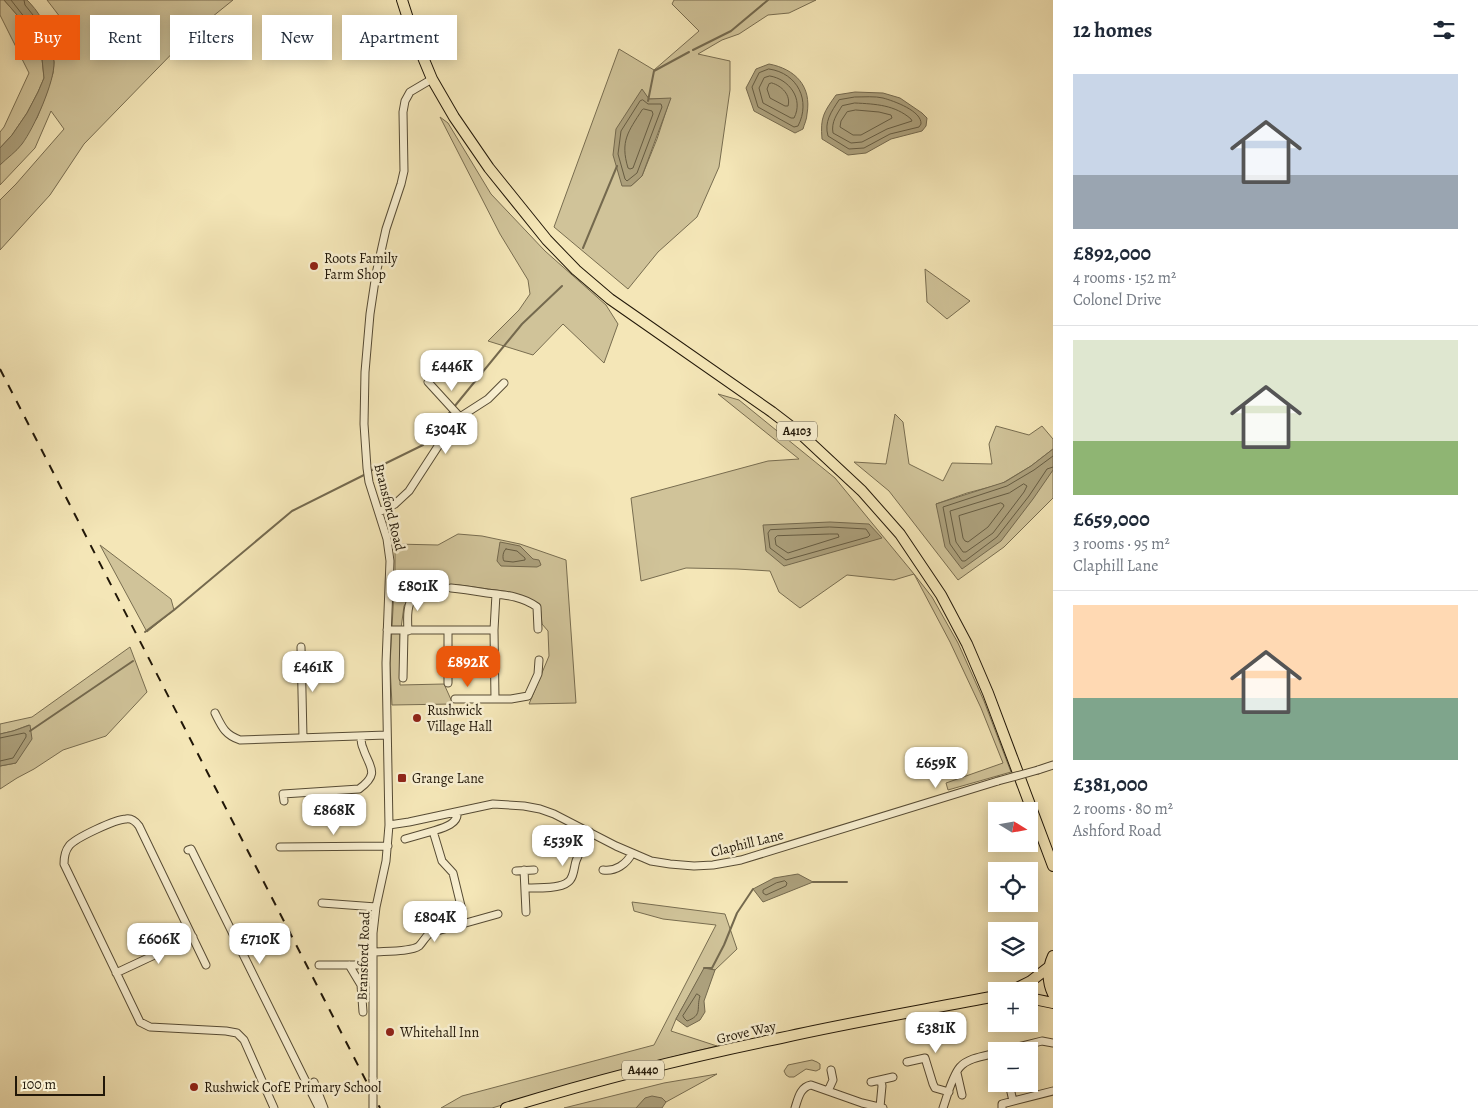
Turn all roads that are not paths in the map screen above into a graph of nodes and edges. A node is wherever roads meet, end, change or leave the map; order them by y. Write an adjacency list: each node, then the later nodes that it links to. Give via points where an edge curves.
1 (402, 0): 2 (highway, A4103)
2 (432, 79): 6 (street, Bransford Road, via 410,92 405,100 404,171 386,229 370,314 365,372 365,447 369,482); 38 (highway, A4103, via 489,168 547,240 576,270 610,299 802,435 862,491 900,534 941,595 967,644)
3 (428, 382): 5 (street)
4 (504, 383): 5 (street, via 488,399)
5 (460, 417): 6 (street, via 409,491 395,504)
6 (379, 512): 11 (street, Bransford Road, via 390,561)
7 (451, 588): 9 (street)
8 (415, 591): 13 (street, via 409,603)
9 (496, 594): 10 (street, via 537,607); 12 (street)
10 (538, 629)
11 (387, 630): 13 (street); 24 (street, Bransford Road)
12 (494, 630): 14 (street); 20 (street)
13 (406, 631): 14 (street); 17 (street)
14 (448, 631): 18 (street)
15 (301, 647): 26 (street)
16 (539, 660): 20 (street, via 538,674 528,696)
17 (403, 678)
18 (448, 683)
19 (455, 699): 20 (street)
20 (495, 699)
21 (215, 713): 23 (street)
22 (229, 722): 23 (street)
23 (222, 727): 26 (street, via 230,736 240,740)
24 (388, 735): 25 (street); 30 (street, Bransford Road)
25 (360, 736): 26 (street); 28 (street, via 372,768 368,783 359,789 283,794)
26 (303, 738)
27 (1053, 765): 37 (street, Claphill Lane, bridge, via 741,860 694,866 651,861)
28 (284, 801)
29 (457, 812): 30 (street, Claphill Lane); 31 (street, via 456,821); 32 (street, Claphill Lane, via 493,804 524,806 554,814)
30 (389, 825): 34 (street, Bransford Road)
31 (433, 832): 33 (street); 46 (street, via 442,861 452,874)
32 (590, 832): 37 (street, Claphill Lane); 43 (street, via 570,882)
33 (405, 839)
34 (388, 846): 35 (street); 45 (street, Bransford Road)
35 (280, 847)
36 (188, 850): 82 (street, via 191,849)
37 (632, 853): 41 (street, via 629,860 614,869)
38 (1053, 866)
39 (524, 870): 40 (street); 42 (street); 43 (street)
40 (534, 870)
41 (603, 870)
42 (516, 871)
43 (525, 888): 47 (street)
44 (322, 903): 45 (street)
45 (376, 907): 50 (street, Bransford Road)
46 (462, 910)
47 (526, 912)
48 (498, 914): 50 (street, via 430,933 414,949)
49 (193, 937): 52 (street); 57 (street); 57 (street, via 136,822 126,818 94,829 70,844 64,855 64,864)
50 (373, 952): 55 (street, Bransford Road)
51 (1053, 956): 56 (highway)
52 (206, 965)
53 (318, 965): 54 (street)
54 (349, 965): 55 (street); 63 (street, via 361,985)
55 (373, 965): 84 (street, Bransford Road, bridge)
56 (1049, 967): 58 (highway); 59 (highway, via 1048,978)
57 (116, 973): 81 (street, via 140,1022 150,1027 237,1032 244,1040)
58 (1028, 982)
59 (1053, 994)
60 (988, 998): 85 (highway, Grove Way / A4440, via 781,1038 623,1074)
61 (1038, 1000): 62 (highway)
62 (1053, 1003)
63 (363, 1012)
64 (1038, 1042): 65 (street)
65 (1053, 1043)
66 (988, 1055): 69 (street, via 960,1066)
67 (907, 1062): 76 (street, via 925,1058 932,1084)
68 (831, 1070): 74 (street)
69 (956, 1072): 76 (street); 78 (street)
70 (892, 1077): 71 (street)
71 (881, 1080): 73 (street); 80 (street)
72 (314, 1082): 83 (street)
73 (870, 1082)
74 (828, 1091): 80 (street); 86 (street, via 807,1086)
75 (1053, 1091): 79 (street)
76 (949, 1092): 87 (street)
77 (1011, 1092): 79 (street)
78 (962, 1095)
79 (1013, 1101): 88 (street, via 1002,1104)
80 (881, 1107)
81 (274, 1108)
82 (319, 1108)
83 (324, 1108)
84 (373, 1108)
85 (506, 1108)
86 (794, 1108)
87 (943, 1108)
88 (1002, 1108)

